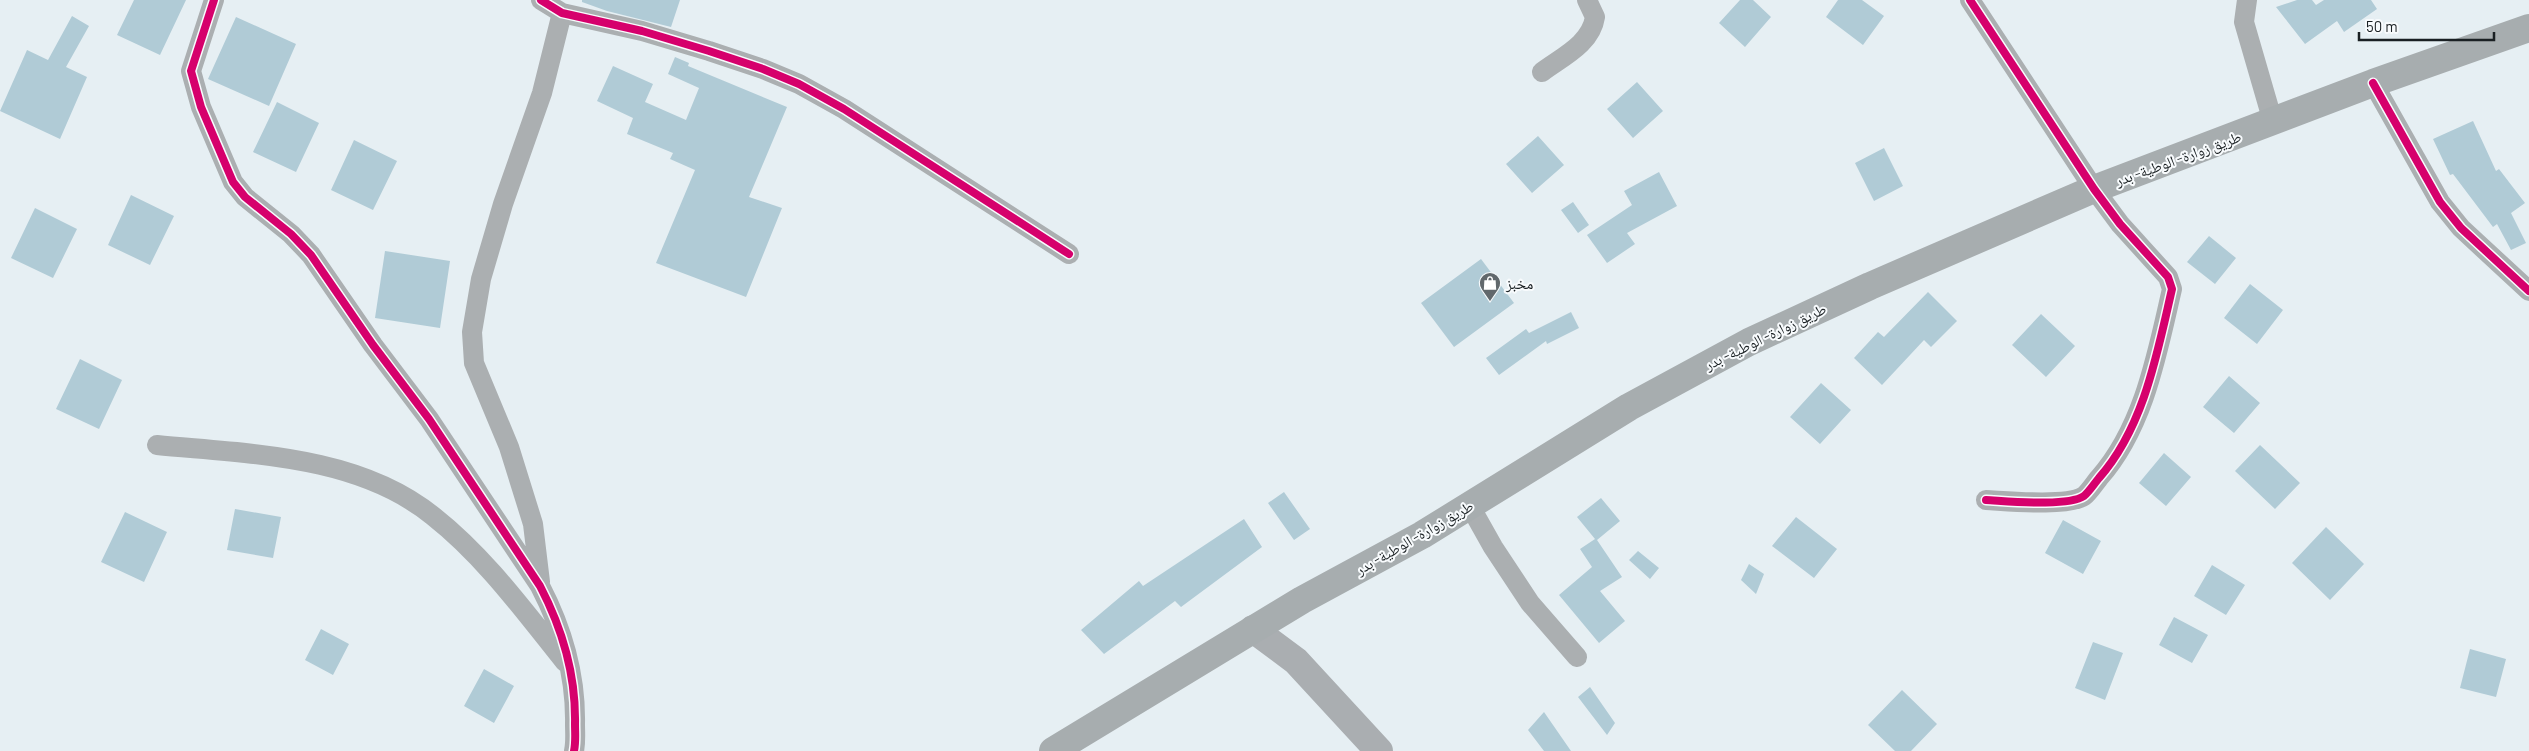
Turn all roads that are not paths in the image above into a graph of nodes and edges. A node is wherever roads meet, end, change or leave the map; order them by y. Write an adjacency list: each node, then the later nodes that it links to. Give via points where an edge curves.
1 (214, 0): 17 (street, via 191,71 201,107 233,182 245,197 292,234 311,255 429,419)
2 (541, 0): 6 (street)
3 (1587, 0): 8 (street, via 1595,17 1590,34)
4 (1970, 0): 11 (street)
5 (2247, 0): 10 (street, via 2244,22)
6 (562, 13): 12 (street, via 700,48 799,84 844,109); 17 (street, via 542,93 502,204 481,279 472,332 474,363 509,447 533,524)
7 (2529, 28): 9 (highway, طريق زوارة- الوطية- بدر)
8 (1542, 72)
9 (2373, 83): 10 (highway, طريق زوارة- الوطية- بدر); 13 (street, via 2440,202 2478,244)
10 (2274, 122): 11 (highway, طريق زوارة- الوطية- بدر)
11 (2094, 189): 15 (street, via 2120,224 2168,277 2172,289 2155,362 2131,430 2108,468 2083,497 2056,503); 16 (highway, طريق زوارة- الوطية- بدر, via 1749,342 1629,408)
12 (1069, 254)
13 (2529, 291)
14 (158, 445): 20 (street, via 290,459 346,472 392,490 432,514 465,544 498,578)
15 (1986, 500)
16 (1470, 506): 18 (highway, طريق زوارة- الوطية- بدر); 19 (street, via 1530,603)
17 (540, 586): 20 (street, via 554,612)
18 (1253, 629): 22 (highway, طريق زوارة- الوطية- بدر); 23 (street, via 1296,661)
19 (1577, 658)
20 (573, 672): 21 (street, via 576,694)
21 (574, 751)
22 (1053, 751)
23 (1379, 751)

